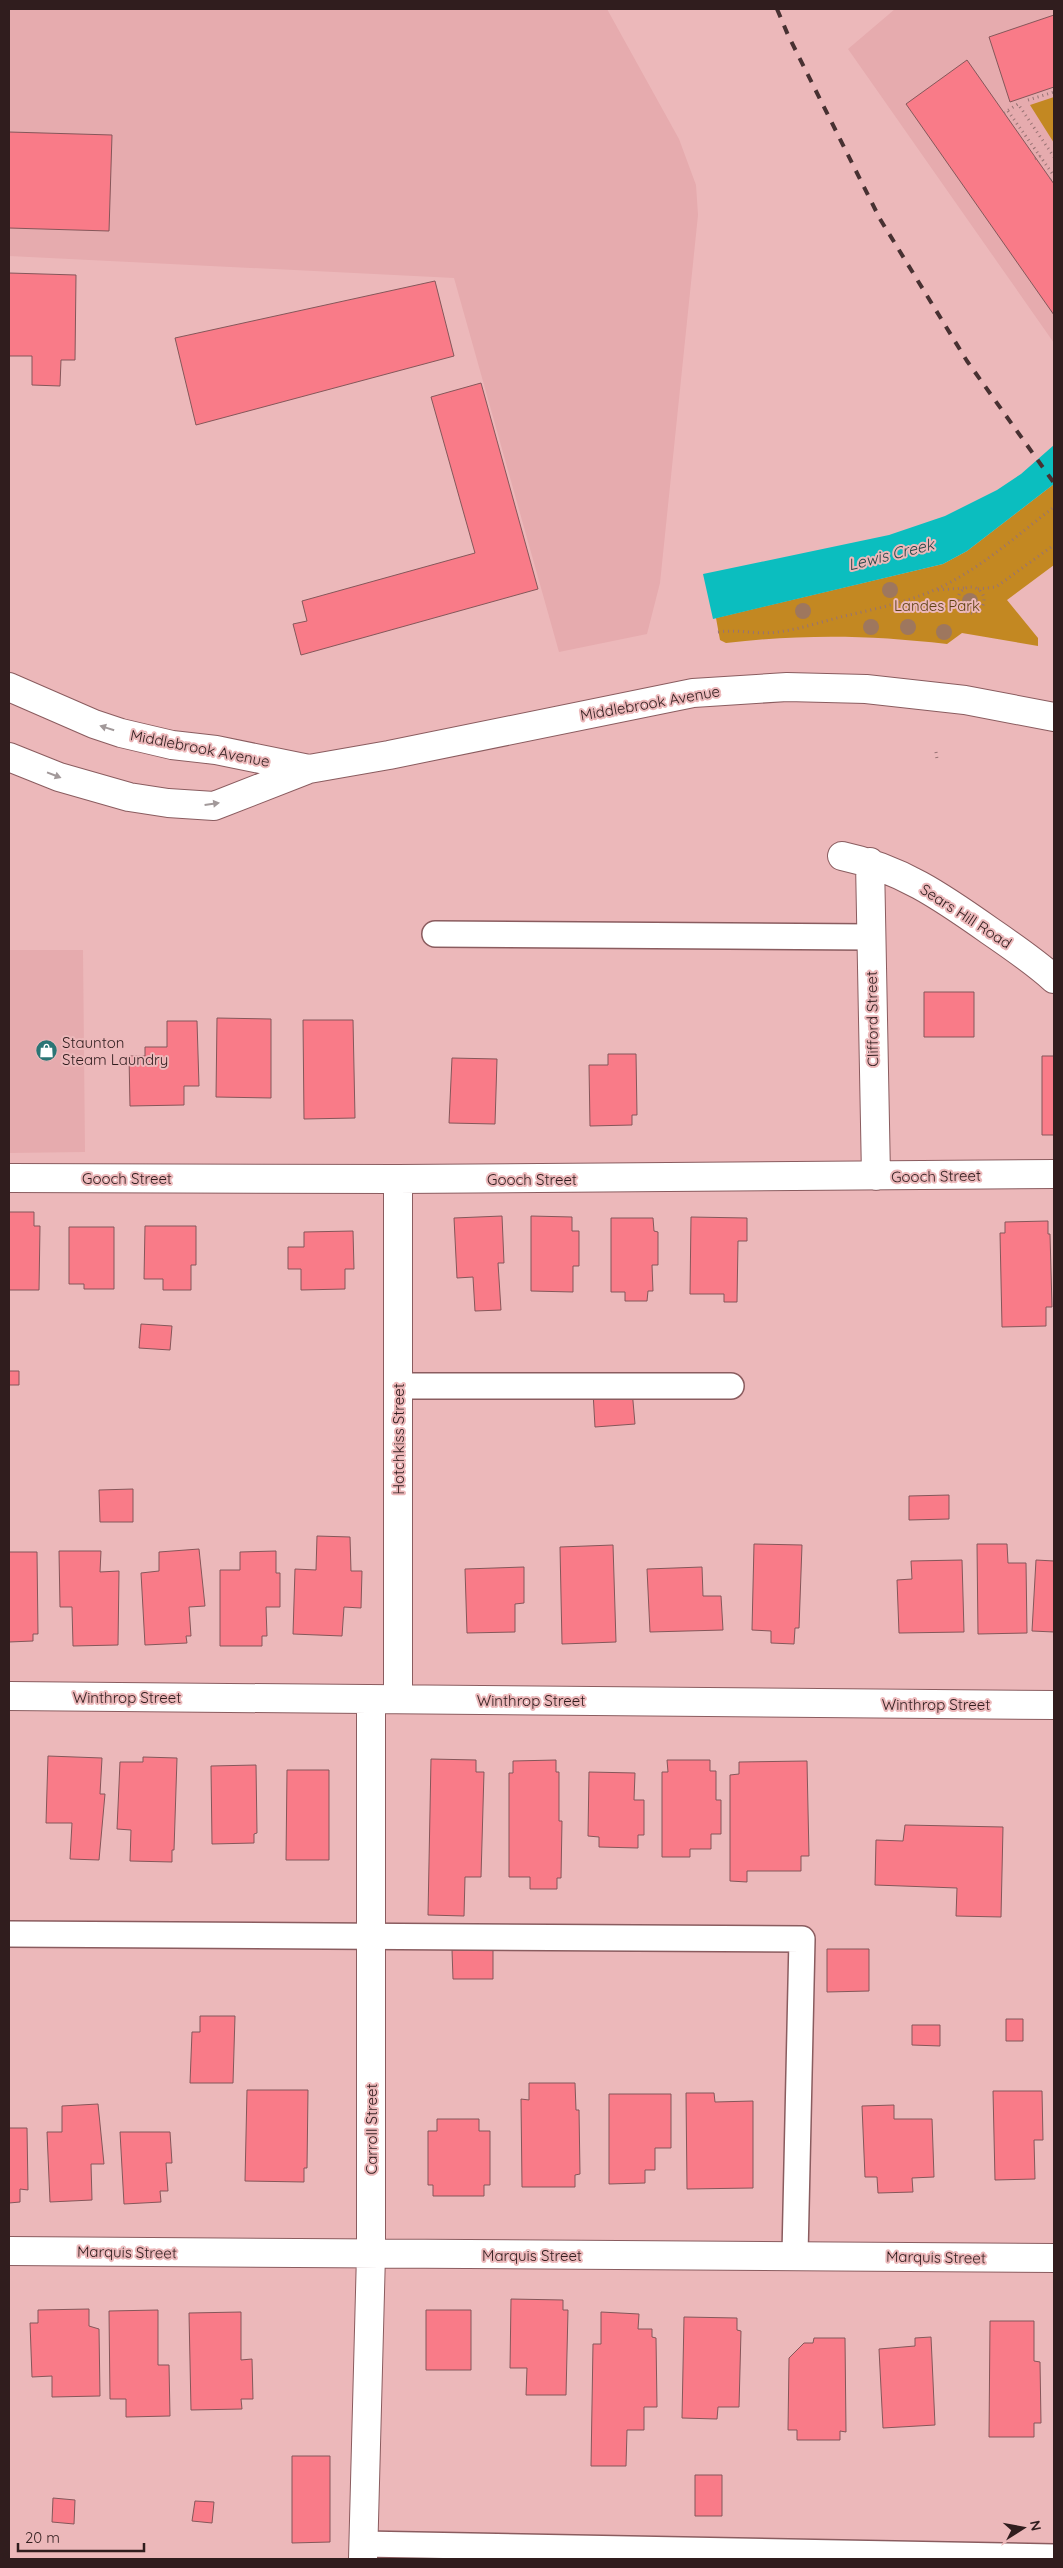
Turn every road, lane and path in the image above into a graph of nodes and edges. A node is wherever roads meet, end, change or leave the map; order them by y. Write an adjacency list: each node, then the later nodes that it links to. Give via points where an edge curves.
1 (1054, 92): 2 (path)
2 (1028, 100)
3 (1023, 133): 4 (path); 5 (path); 6 (path, via 1006,112 1018,104)
4 (1020, 136)
5 (1040, 156): 7 (path); 8 (path)
6 (1054, 157)
7 (1035, 159)
8 (1054, 176): 9 (path)
9 (1050, 179)
10 (1054, 507): 14 (path, via 998,551)
11 (1054, 546): 13 (path, via 996,587)
12 (965, 588): 13 (path); 13 (path, via 957,603 969,614 978,612 983,605 984,596); 14 (path)
13 (978, 589)
14 (933, 591): 15 (path, via 895,605 791,630 767,634 733,630)
15 (718, 632)
16 (9, 687): 21 (street, Middlebrook Avenue, one-way to 16, via 121,733)
17 (1054, 717): 21 (street, Middlebrook Avenue, via 898,691 827,687 748,688 650,700)
18 (936, 752): 20 (path)
19 (9, 756): 21 (street, Middlebrook Avenue, one-way to 21, via 93,788 148,801 214,806)
20 (938, 759)
21 (309, 769)
22 (842, 856): 23 (street, Sears Hill Road)
23 (870, 862): 25 (street, Clifford Street); 26 (street, Sears Hill Road, via 935,891)
24 (436, 934): 25 (lane)
25 (870, 937): 28 (street, Clifford Street)
26 (1054, 979)
27 (1054, 1174): 28 (street, Gooch Street)
28 (876, 1176): 30 (street, Gooch Street)
29 (9, 1178): 30 (street, Gooch Street)
30 (398, 1179): 31 (street, Hotchkiss Street)
31 (398, 1386): 32 (lane); 34 (street, Hotchkiss Street)
32 (731, 1386)
33 (9, 1696): 35 (street, Winthrop Street)
34 (398, 1699): 35 (street, Winthrop Street); 36 (street, Winthrop Street)
35 (371, 1700): 38 (street, Carroll Street)
36 (1054, 1705)
37 (9, 1934): 38 (lane)
38 (370, 1937): 40 (street, Carroll Street); 41 (lane, via 802,1939)
39 (9, 2251): 40 (street, Marquis Street)
40 (371, 2254): 41 (street, Marquis Street); 43 (street, Carroll Street)
41 (795, 2255): 42 (street, Marquis Street)
42 (1054, 2258)
43 (363, 2552): 44 (lane)
44 (1054, 2557)

